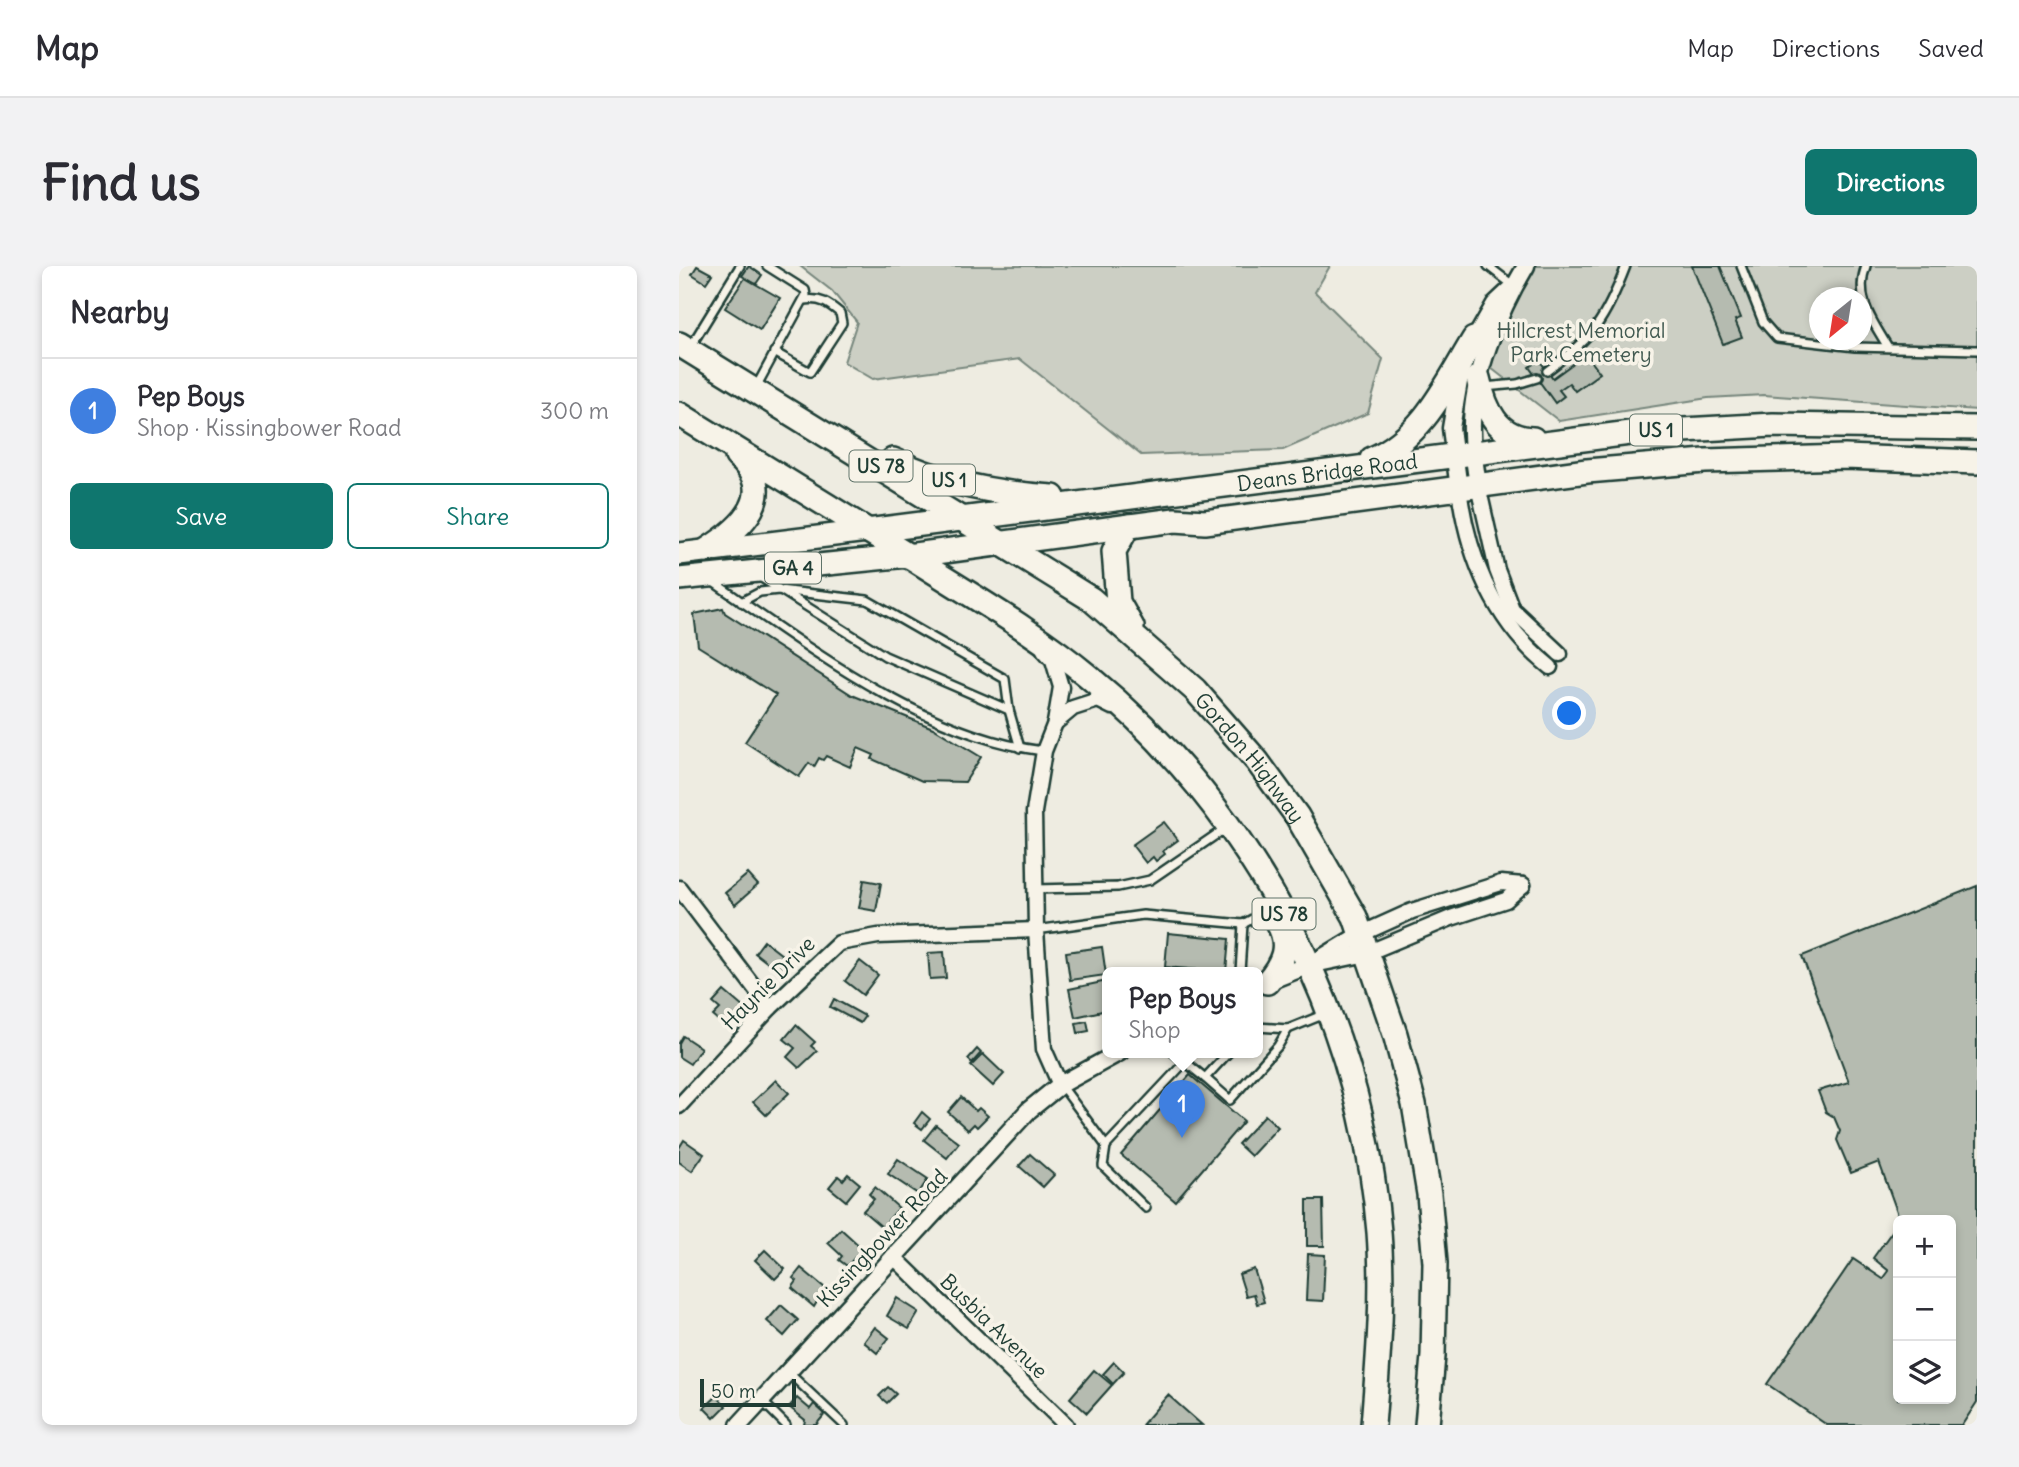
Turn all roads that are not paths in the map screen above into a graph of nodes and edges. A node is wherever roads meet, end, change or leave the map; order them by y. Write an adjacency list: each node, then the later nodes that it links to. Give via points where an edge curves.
1 (740, 266): 11 (lane)
2 (767, 266): 9 (lane, via 805,290)
3 (1488, 266): 8 (lane)
4 (1526, 266): 8 (street)
5 (1626, 266): 15 (lane, via 1601,323 1583,344)
6 (1741, 266): 12 (lane, via 1763,322 1777,338)
7 (1866, 266): 12 (lane, via 1861,279 1864,308)
8 (1514, 286): 10 (street, via 1495,304); 17 (street)
9 (805, 300): 14 (lane); 14 (lane, via 820,299 831,305 840,313 842,323 810,372)
10 (1474, 339): 17 (highway)
11 (684, 346): 18 (highway, Gordon Highway / US 1)
12 (1888, 347): 13 (lane)
13 (1977, 350)
14 (774, 352): 18 (lane)
15 (1547, 371)
16 (1537, 378): 17 (lane, via 1517,384)
17 (1468, 383): 23 (highway, via 1507,432 1523,439); 24 (street, via 1471,432); 26 (highway, via 1391,450)
18 (755, 390): 20 (highway, Gordon Highway / US 1)
19 (679, 414): 22 (highway)
20 (799, 416): 28 (highway, US 1, via 915,471 944,479 1009,493); 29 (highway, Gordon Highway / US 78)
21 (1977, 428): 23 (highway, Deans Bridge Road / US 1, via 1773,425)
22 (717, 438): 31 (highway); 33 (highway, via 752,472 756,494 745,522)
23 (1561, 440): 24 (highway, Deans Bridge Road / US 1)
24 (1464, 452): 26 (highway, Deans Bridge Road / US 1); 27 (street)
25 (1977, 462): 27 (highway, Deans Bridge Road / US 1, via 1845,457 1705,461)
26 (1342, 470): 28 (highway, Deans Bridge Road / US 1)
27 (1469, 488): 30 (highway, Deans Bridge Road / US 1, via 1205,522 1175,520); 43 (street, via 1512,608); 44 (street, via 1470,538 1499,612 1516,636)
28 (1112, 499): 29 (highway, Deans Bridge Road / GA 4)
29 (964, 518): 31 (highway, Deans Bridge Road / GA 4); 32 (highway, Gordon Highway / US 78)
30 (1128, 526): 32 (highway, Deans Bridge Road / US 1); 42 (highway, via 1114,551 1118,602)
31 (867, 531): 33 (main road, Deans Bridge Road / GA 4); 35 (highway)
32 (1003, 543): 35 (highway, Deans Bridge Road / US 1); 42 (highway, Gordon Highway / US 78, via 1091,599)
33 (707, 550): 34 (main road, Deans Bridge Road / GA 4)
34 (679, 554)
35 (907, 555): 36 (main road, Deans Bridge Road / GA 4); 41 (highway, US 78)
36 (754, 572): 37 (main road, Deans Bridge Road / GA 4); 39 (lane)
37 (705, 576): 38 (main road, Deans Bridge Road / GA 4); 40 (lane)
38 (679, 579)
39 (779, 590): 40 (lane); 45 (lane, via 885,656); 45 (lane, via 867,600 1005,679)
40 (741, 601): 48 (lane, via 842,671 946,723)
41 (1030, 632): 46 (highway, US 78); 47 (street, via 1053,660 1061,687)
42 (1145, 643): 56 (highway, Gordon Highway / US 78, via 1211,707 1284,797 1333,875)
43 (1560, 654)
44 (1550, 667)
45 (1009, 710): 48 (lane)
46 (1138, 721): 47 (street, via 1098,700 1073,708); 50 (highway, US 78)
47 (1055, 723): 49 (street)
48 (1020, 748): 49 (lane)
49 (1044, 751): 52 (street, via 1034,812)
50 (1229, 826): 52 (lane, via 1150,880 1118,887); 53 (highway); 57 (highway, US 78, via 1279,904)
51 (679, 888): 61 (street)
52 (1035, 889): 55 (street)
53 (1270, 909): 54 (lane); 59 (highway, via 1282,929 1285,947 1281,965)
54 (1243, 923): 55 (lane, via 1143,915); 58 (lane)
55 (1036, 930): 61 (street, Haynie Drive, via 877,936 839,943); 70 (street, via 1044,1049)
56 (1364, 943): 56 (street, via 1412,911 1501,883 1523,885 1506,901); 57 (street); 82 (highway, Gordon Highway / US 78, via 1414,1104 1429,1194 1436,1287)
57 (1309, 965): 60 (street); 62 (highway, US 78)
58 (1240, 967)
59 (1263, 983)
60 (1263, 984)
61 (770, 1008): 71 (street, Haynie Drive)
62 (1329, 1013): 64 (lane); 81 (highway, US 78, via 1362,1121 1377,1212 1381,1305)
63 (1263, 1027): 64 (lane)
64 (1288, 1029): 69 (lane, via 1230,1100)
65 (1109, 1058): 70 (street, Kissingbower Road)
66 (1180, 1058): 68 (lane)
67 (1223, 1058): 69 (lane)
68 (1185, 1062): 69 (lane); 72 (lane)
69 (1205, 1078)
70 (1060, 1085): 72 (lane); 74 (street, Kissingbower Road, via 1029,1110)
71 (679, 1107)
72 (1107, 1146): 73 (lane, via 1104,1166)
73 (1146, 1208)
74 (893, 1256): 75 (street, Kissingbower Road); 80 (street, Busbia Avenue)
75 (787, 1372): 76 (street, Kissingbower Road); 79 (lane)
76 (761, 1400): 77 (street, Kissingbower Road); 78 (lane)
77 (739, 1425)
78 (786, 1425)
79 (844, 1425)
80 (1066, 1425)
81 (1373, 1425)
82 (1427, 1425)

